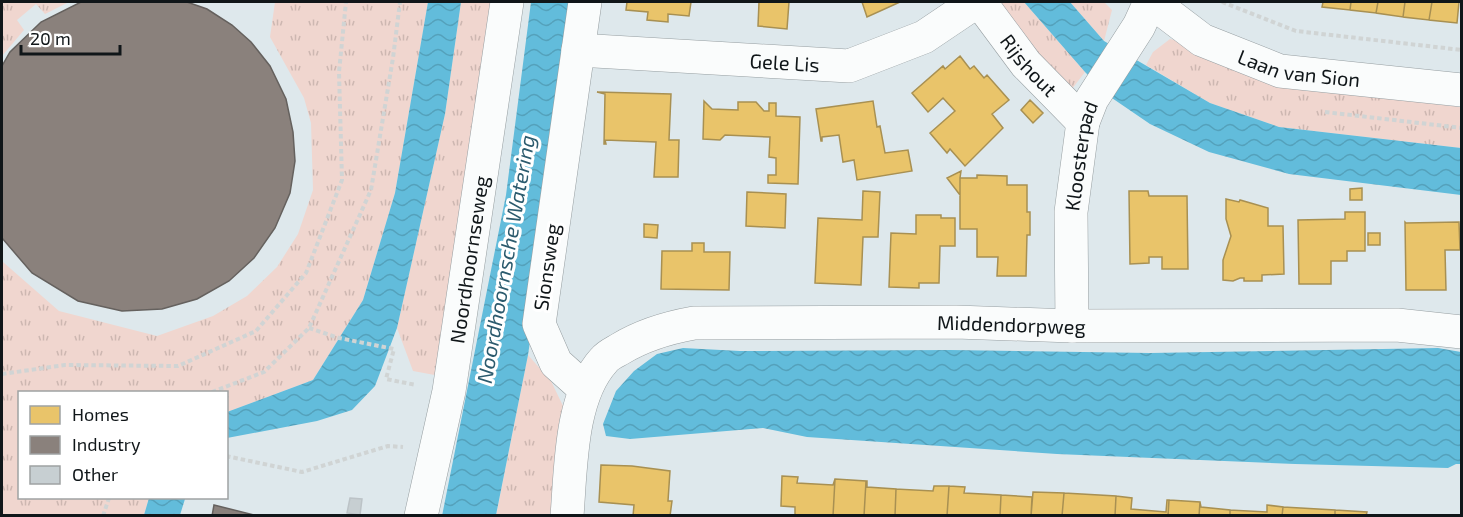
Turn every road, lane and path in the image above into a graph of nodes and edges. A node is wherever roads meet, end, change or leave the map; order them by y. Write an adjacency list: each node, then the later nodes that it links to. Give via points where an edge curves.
1 (346, 2): 15 (path, via 339,72 342,180 306,273 256,331 178,366 65,365)
2 (400, 2): 13 (path, via 371,190)
3 (507, 2): 19 (street, Noordhoornseweg, via 448,391)
4 (585, 2): 8 (street, Sionsweg)
5 (978, 2): 8 (street, Gele Lis, via 924,37 849,66); 11 (street, Rijshout, via 1026,64)
6 (1151, 2): 10 (street, Laan van Sion, via 1202,40 1280,71); 11 (street, Kloosterpad)
7 (1222, 2): 9 (path, Laan van Sion, via 1296,31)
8 (578, 50): 17 (street, Sionsweg, via 539,324 556,363)
9 (1461, 50)
10 (1461, 90)
11 (1088, 111): 12 (street, Kloosterpad, via 1071,212)
12 (1072, 326): 14 (street, Middendorpweg, via 1397,325); 17 (street, Middendorpweg, via 956,322 693,323 662,329 633,341 605,359)
13 (309, 328): 16 (path, via 394,349); 18 (path, via 264,372)
14 (1461, 332)
15 (2, 374)
16 (386, 379)
17 (585, 389): 24 (street, via 574,435)
18 (217, 391)
19 (435, 451): 20 (path, via 388,446 302,472); 23 (street, Noordhoornseweg)
20 (228, 456)
21 (109, 499): 22 (path)
22 (103, 516)
23 (421, 516)
24 (567, 516)

